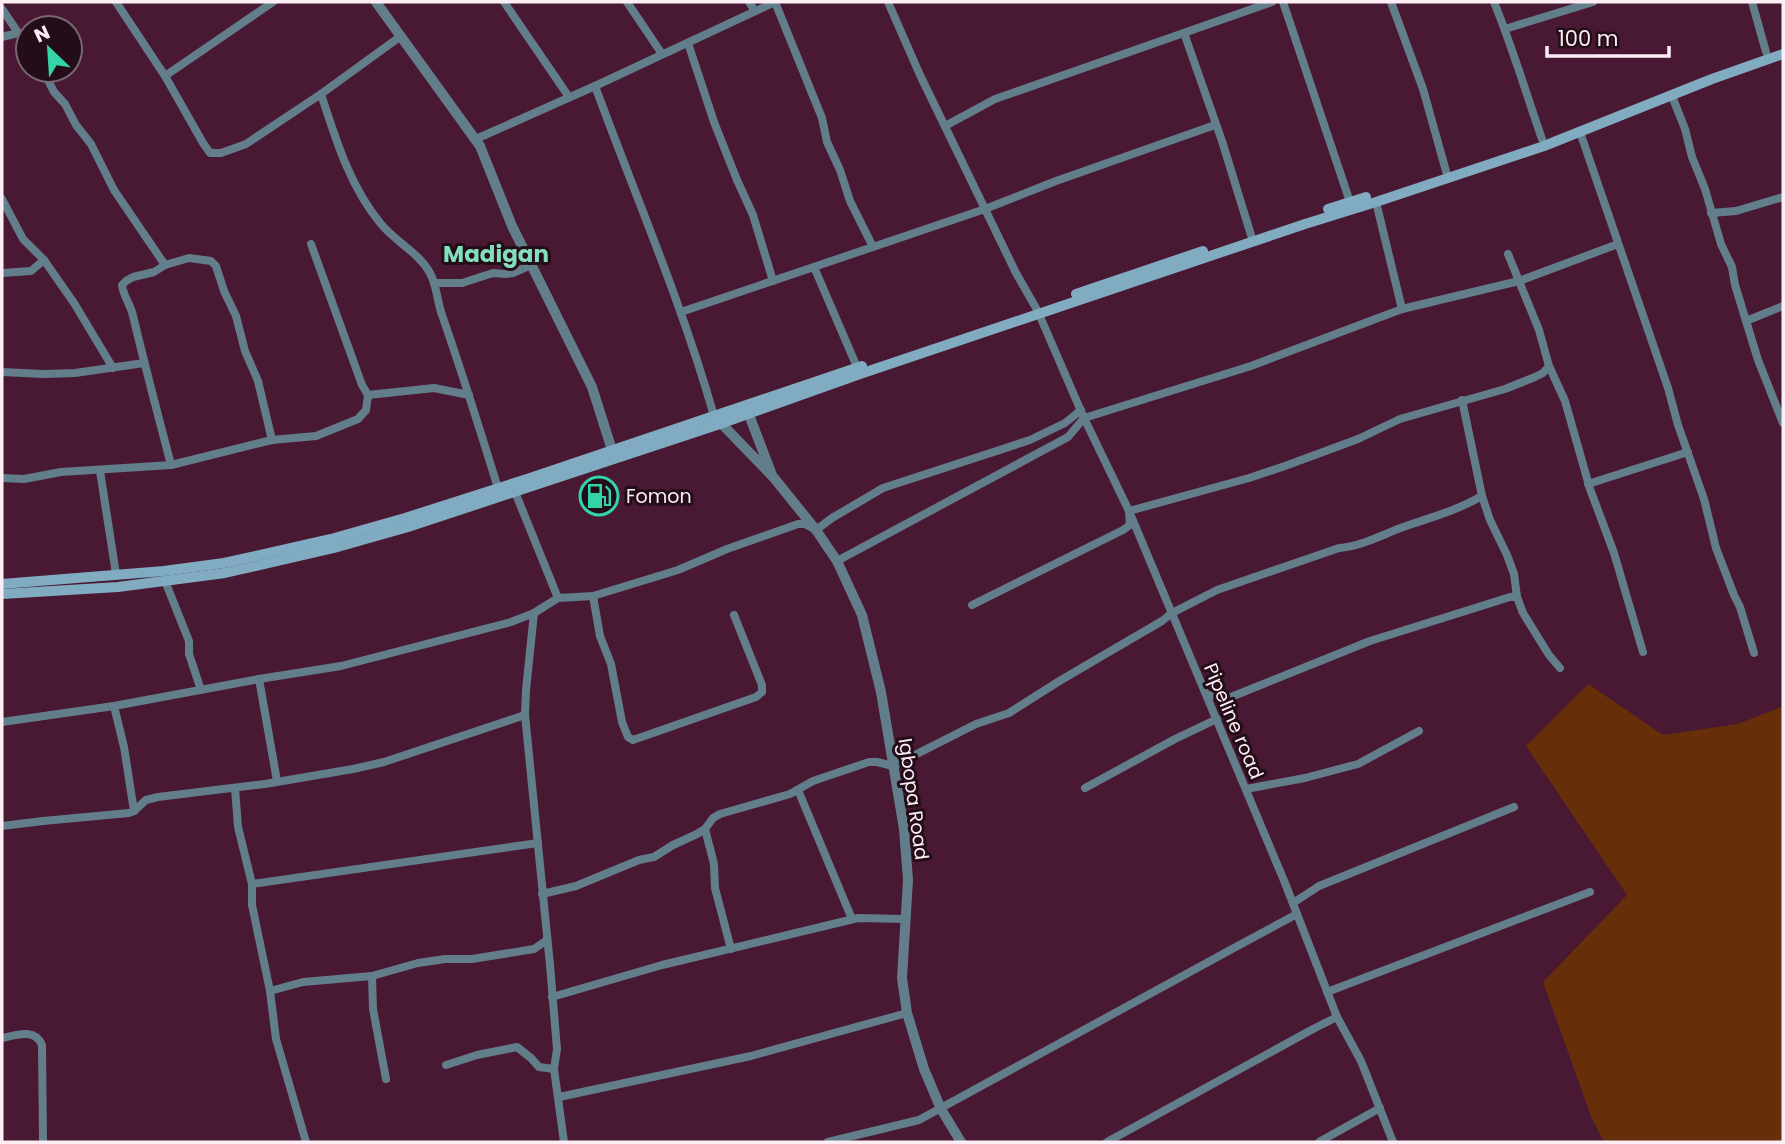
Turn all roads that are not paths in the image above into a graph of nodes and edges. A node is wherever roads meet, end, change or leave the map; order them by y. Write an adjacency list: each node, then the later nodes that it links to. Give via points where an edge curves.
1 (116, 2): 26 (street)
2 (273, 2): 26 (street)
3 (376, 2): 20 (street)
4 (504, 2): 31 (street)
5 (626, 2): 24 (street)
6 (749, 2): 16 (street)
7 (775, 2): 16 (street); 47 (street, via 850,201)
8 (888, 2): 33 (street, Pipeline road)
9 (1272, 2): 19 (street)
10 (1283, 2): 40 (street)
11 (1391, 2): 37 (street, via 1423,89)
12 (1494, 2): 18 (street)
13 (1593, 2): 18 (street)
14 (1752, 2): 23 (street)
15 (2, 9): 17 (street)
16 (755, 11): 21 (street)
17 (14, 27)
18 (1505, 29): 36 (street)
19 (1184, 33): 32 (street); 33 (street, via 995,99)
20 (401, 36): 29 (street); 35 (street)
21 (688, 43): 24 (street); 54 (street)
22 (1783, 46): 23 (main road)
23 (1766, 52): 36 (main road)
24 (662, 54): 28 (street)
25 (1783, 54): 30 (main road)
26 (165, 76): 29 (street, via 210,153 246,144)
27 (50, 84): 50 (street)
28 (595, 86): 31 (street); 60 (street)
29 (321, 94): 56 (street, via 342,159 366,204 424,264)
30 (1672, 96): 34 (main road); 43 (street)
31 (569, 97): 35 (street)
32 (1215, 125): 42 (street); 44 (street)
33 (945, 126): 42 (street, Pipeline road)
34 (1580, 132): 41 (main road); 46 (street)
35 (475, 139): 51 (street)
36 (1542, 139): 37 (main road)
37 (1446, 171): 40 (main road)
38 (1783, 197): 43 (street)
39 (2, 199): 49 (street, via 23,239)
40 (1350, 202): 44 (main road)
41 (1377, 202): 58 (street); 59 (main road)
42 (985, 209): 47 (street); 59 (street, Pipeline road)
43 (1711, 213): 61 (street)
44 (1251, 235): 59 (main road)
45 (311, 244): 67 (street)
46 (1618, 244): 55 (street); 77 (street)
47 (873, 247): 52 (street)
48 (1508, 254): 55 (street)
49 (44, 260): 53 (street, via 32,271); 65 (street)
50 (165, 265): 62 (street, via 122,285); 75 (street, via 189,258 216,266 258,381)
51 (531, 265): 56 (street, via 462,283); 76 (street, via 592,387)
52 (814, 267): 54 (street); 64 (street)
53 (2, 273)
54 (773, 281): 60 (street)
55 (1519, 281): 58 (street); 63 (street)
56 (434, 283): 68 (street)
57 (1783, 306): 61 (street)
58 (1402, 309): 72 (street, via 1251,366)
59 (1037, 311): 64 (main road); 71 (main road); 72 (street, Pipeline road)
60 (681, 312): 73 (street)
61 (1746, 321): 70 (street, via 1758,360)
62 (144, 363): 65 (street); 78 (street)
63 (1549, 366): 69 (street, via 1535,377); 82 (street, via 1565,401)
64 (857, 367): 71 (main road)
65 (113, 368): 66 (street, via 54,374)
66 (2, 372)
67 (369, 395): 68 (street, via 434,388); 75 (street, via 359,419 316,436)
68 (469, 395): 83 (street)
69 (1462, 400): 85 (street); 86 (street, via 1400,419 1273,470)
70 (1780, 404): 74 (street)
71 (746, 409): 73 (main road); 81 (street)
72 (1083, 414): 86 (street, Pipeline road); 87 (street, via 1030,440 883,488); 88 (street, via 1068,438)
73 (717, 420): 76 (main road); 81 (street); 84 (main road)
74 (1783, 422)
75 (272, 440): 78 (street)
76 (612, 450): 83 (main road)
77 (1688, 452): 82 (street); 101 (street)
78 (171, 465): 79 (street)
79 (100, 471): 80 (street); 89 (street)
80 (2, 478)
81 (774, 478): 87 (street, Igbopa Road)
82 (1588, 484): 100 (street, via 1618,564)
83 (498, 488): 89 (main road, via 331,539 224,563)
84 (515, 492): 90 (main road, via 334,548); 95 (street)
85 (1482, 496): 94 (street, via 1514,574); 98 (street, via 1368,542 1217,590)
86 (1129, 511): 96 (street, via 1130,525 1123,530); 98 (street, Pipeline road)
87 (816, 530): 88 (street, Igbopa Road); 93 (street, via 798,523 678,570)
88 (837, 561): 111 (street, Igbopa Road, via 862,615)
89 (116, 574): 91 (main road)
90 (165, 580): 92 (main road); 104 (street)
91 (2, 584)
92 (2, 594)
93 (593, 596): 95 (street); 99 (street, via 622,722 633,740 762,692)
94 (1517, 597): 102 (street); 105 (street, via 1370,641 1231,697)
95 (558, 598): 97 (street)
96 (972, 605)
97 (534, 613): 103 (street, via 341,666); 107 (street)
98 (1172, 613): 105 (street, Pipeline road); 111 (street, via 1009,713 976,724)
99 (734, 615)
100 (1643, 652)
101 (1754, 653)
102 (1560, 668)
103 (259, 679): 104 (street); 112 (street)
104 (201, 690): 106 (street)
105 (1207, 695): 108 (street, Pipeline road)
106 (114, 706): 109 (street); 118 (street)
107 (525, 715): 112 (street, via 384,762); 121 (street)
108 (1217, 719): 114 (street); 115 (street, Pipeline road)
109 (2, 722)
110 (1419, 731): 115 (street, via 1357,764)
111 (893, 766): 116 (street, via 869,762); 128 (street, Igbopa Road, via 905,841)
112 (277, 781): 113 (street)
113 (235, 788): 118 (street, via 158,797); 122 (street, via 239,836)
114 (1085, 788)
115 (1246, 789): 125 (street, Pipeline road)
116 (798, 790): 120 (street, via 720,814); 127 (street)
117 (1514, 807): 125 (street, via 1319,886)
118 (134, 811): 119 (street)
119 (2, 826)
120 (705, 829): 124 (street, via 654,857); 130 (street)
121 (538, 843): 122 (street); 124 (street)
122 (252, 884): 132 (street)
123 (1590, 892): 133 (street)
124 (542, 894): 129 (street)
125 (1293, 903): 126 (street, Pipeline road)
126 (1297, 914): 133 (street, Pipeline road); 143 (street)
127 (852, 919): 128 (street); 130 (street)
128 (905, 919): 135 (street, Igbopa Road, via 902,978)
129 (547, 940): 131 (street, via 534,949 418,963); 134 (street)
130 (731, 949): 134 (street)
131 (372, 976): 132 (street, via 303,982); 140 (street)
132 (270, 991): 145 (street, via 278,1049)
133 (1327, 992): 136 (street, Pipeline road)
134 (552, 997): 139 (street, via 557,1049)
135 (907, 1013): 141 (street, via 751,1056); 143 (street, Igbopa Road)
136 (1337, 1017): 142 (street, Pipeline road); 149 (street)
137 (2, 1038): 144 (street, via 39,1037)
138 (446, 1065): 139 (street, via 517,1047 539,1066)
139 (554, 1069): 141 (street)
140 (386, 1079)
141 (559, 1097): 146 (street)
142 (1380, 1108): 150 (street); 151 (street, Pipeline road)
143 (941, 1109): 147 (street, via 919,1120); 148 (street, Igbopa Road)
144 (43, 1142)
145 (306, 1142)
146 (564, 1142)
147 (828, 1142)
148 (961, 1142)
149 (1107, 1142)
150 (1319, 1142)
151 (1394, 1142)

